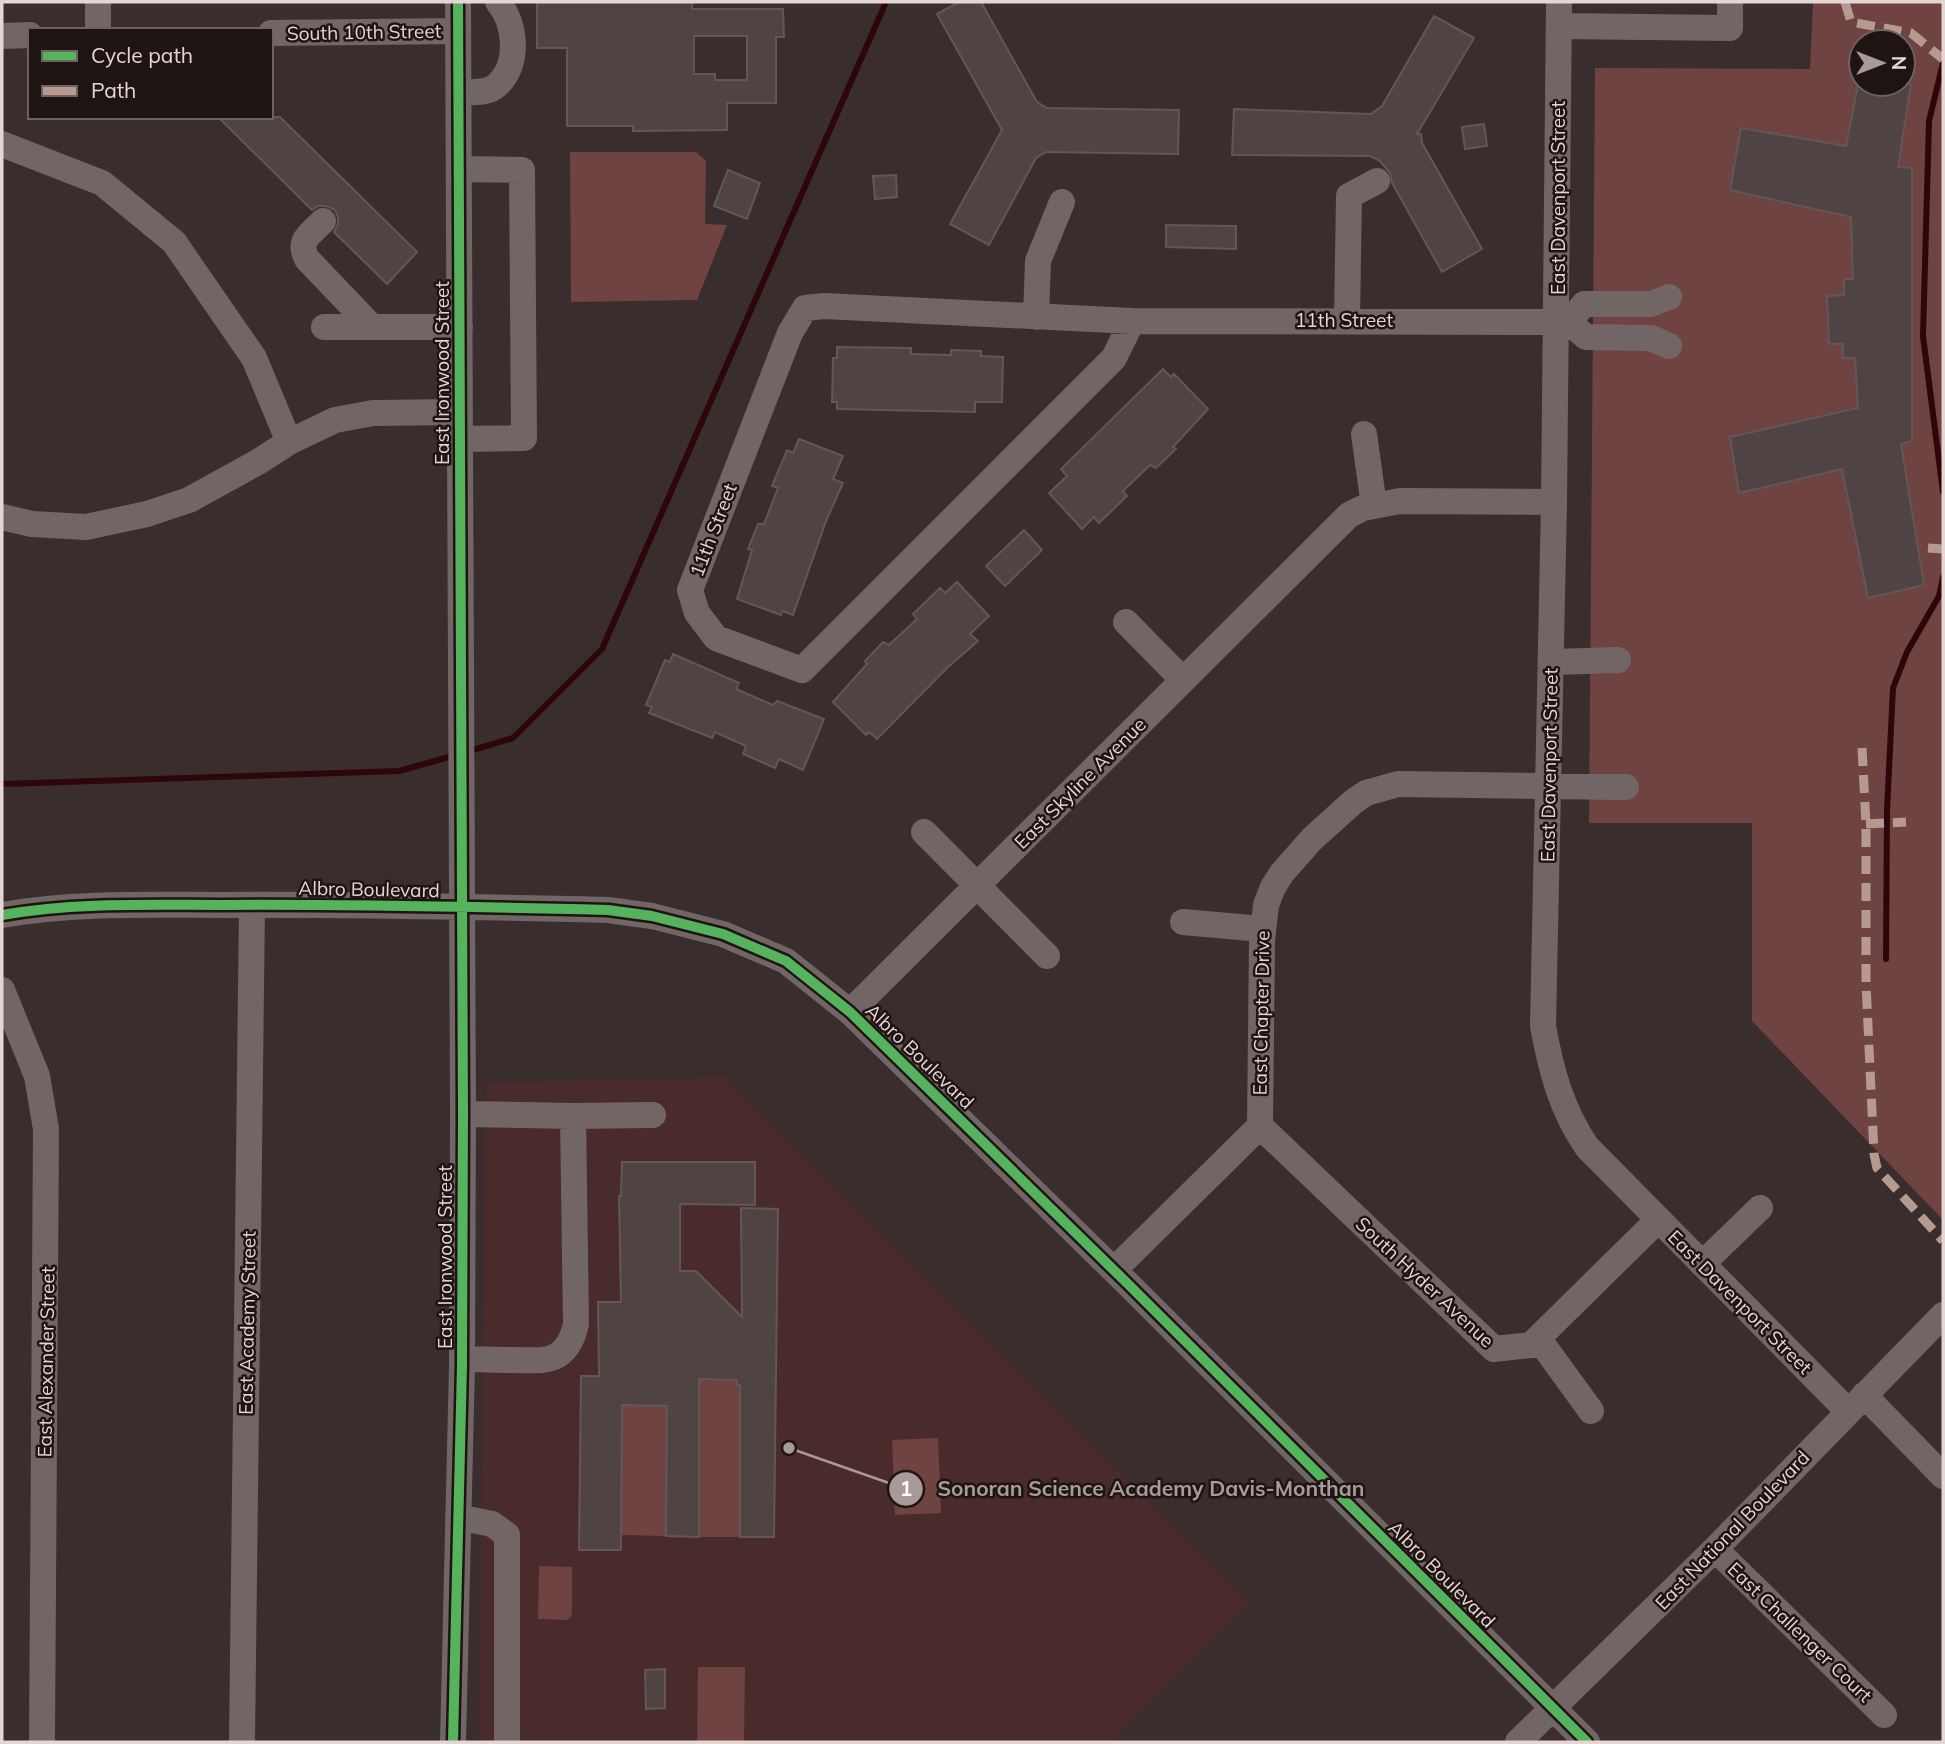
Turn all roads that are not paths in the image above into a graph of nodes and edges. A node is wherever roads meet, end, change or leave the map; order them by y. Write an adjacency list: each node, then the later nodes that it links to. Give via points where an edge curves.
1 (99, 2): 6 (street)
2 (458, 2): 7 (street, East Ironwood Street)
3 (498, 2): 11 (street, via 512,27 511,59 505,75 496,87)
4 (1730, 2): 5 (street, via 1730,28)
5 (1559, 14): 21 (street, East Davenport Street)
6 (98, 28)
7 (458, 31): 8 (street, South 10th Street); 11 (street, East Ironwood Street)
8 (273, 33)
9 (28, 35): 10 (street)
10 (2, 36)
11 (459, 92): 13 (street, East Ironwood Street)
12 (2, 144): 29 (street, via 102,183 174,242 254,358)
13 (459, 169): 24 (street, East Ironwood Street); 28 (street, via 522,170 524,397 524,438)
14 (1377, 181): 19 (street, via 1349,196)
15 (1062, 202): 18 (street, via 1038,261)
16 (323, 220): 23 (street, via 302,243 302,250)
17 (1669, 297): 21 (street, via 1651,304 1584,304)
18 (1036, 317): 20 (street, 11th Street); 20 (street, 11th Street, via 805,308 790,333 690,590 697,613 716,638 802,670 1114,358)
19 (1347, 320): 20 (street, 11th Street); 21 (street, 11th Street)
20 (1132, 321)
21 (1563, 322): 25 (street, via 1586,337 1651,338); 30 (street, East Davenport Street)
22 (324, 327): 23 (street)
23 (372, 327): 24 (street)
24 (460, 327): 26 (street, East Ironwood Street)
25 (1669, 346)
26 (460, 412): 28 (street, East Ironwood Street); 29 (street, via 373,414 335,421)
27 (1364, 435): 31 (street)
28 (460, 439): 42 (street, East Ironwood Street)
29 (289, 442): 32 (street, via 189,500 147,514 86,527)
30 (1554, 502): 31 (street, East Skyline Avenue, via 1400,501); 35 (street, East Davenport Street)
31 (1374, 506): 36 (street, East Skyline Avenue, via 1349,515)
32 (2, 517)
33 (1126, 622): 36 (street)
34 (1618, 660): 35 (street)
35 (1552, 662): 37 (street, East Davenport Street)
36 (1183, 680): 40 (street, East Skyline Avenue)
37 (1549, 787): 38 (street, East Chapter Drive); 45 (street, East Chapter Drive, via 1405,784 1366,793 1312,839 1282,873 1266,905); 54 (street, East Davenport Street, via 1543,1026 1550,1068 1567,1113 1587,1147)
38 (1626, 787)
39 (924, 832): 40 (street)
40 (978, 886): 46 (street); 48 (street, East Skyline Avenue)
41 (252, 905): 42 (street, Albro Boulevard); 43 (street, Albro Boulevard, via 60,907); 68 (street, East Academy Street)
42 (461, 907): 48 (street, Albro Boulevard, via 608,910 723,934 786,961); 49 (street, East Ironwood Street)
43 (2, 915)
44 (1182, 922): 45 (street)
45 (1262, 929): 52 (street, East Chapter Drive)
46 (1046, 956)
47 (2, 990): 67 (street, East Alexander Street, via 37,1076 46,1129)
48 (850, 1012): 56 (street, Albro Boulevard)
49 (463, 1114): 51 (street); 59 (street, East Ironwood Street)
50 (653, 1115): 51 (street)
51 (573, 1116): 59 (street, via 576,1324 572,1340 548,1361)
52 (1260, 1126): 56 (street); 58 (street, South Hyder Avenue, via 1494,1349 1531,1345)
53 (1760, 1208): 55 (street)
54 (1658, 1220): 55 (street, East Davenport Street); 58 (street, South Hyder Avenue)
55 (1702, 1264): 60 (street, East Davenport Street)
56 (1114, 1270): 65 (street, Albro Boulevard)
57 (1943, 1315): 60 (street, East National Boulevard)
58 (1538, 1338): 61 (street)
59 (462, 1359): 63 (street, East Ironwood Street)
60 (1856, 1403): 62 (street, East Davenport Street); 64 (street, East National Boulevard)
61 (1591, 1410)
62 (1943, 1476)
63 (458, 1517): 69 (street, East Ironwood Street); 70 (street, via 492,1524 507,1535)
64 (1715, 1549): 65 (street, East National Boulevard); 66 (street, East Challenger Court)
65 (1553, 1709): 71 (street, East National Boulevard); 72 (street, Albro Boulevard)
66 (1884, 1715)
67 (42, 1742)
68 (242, 1742)
69 (453, 1742)
70 (507, 1742)
71 (1518, 1742)
72 (1587, 1742)

